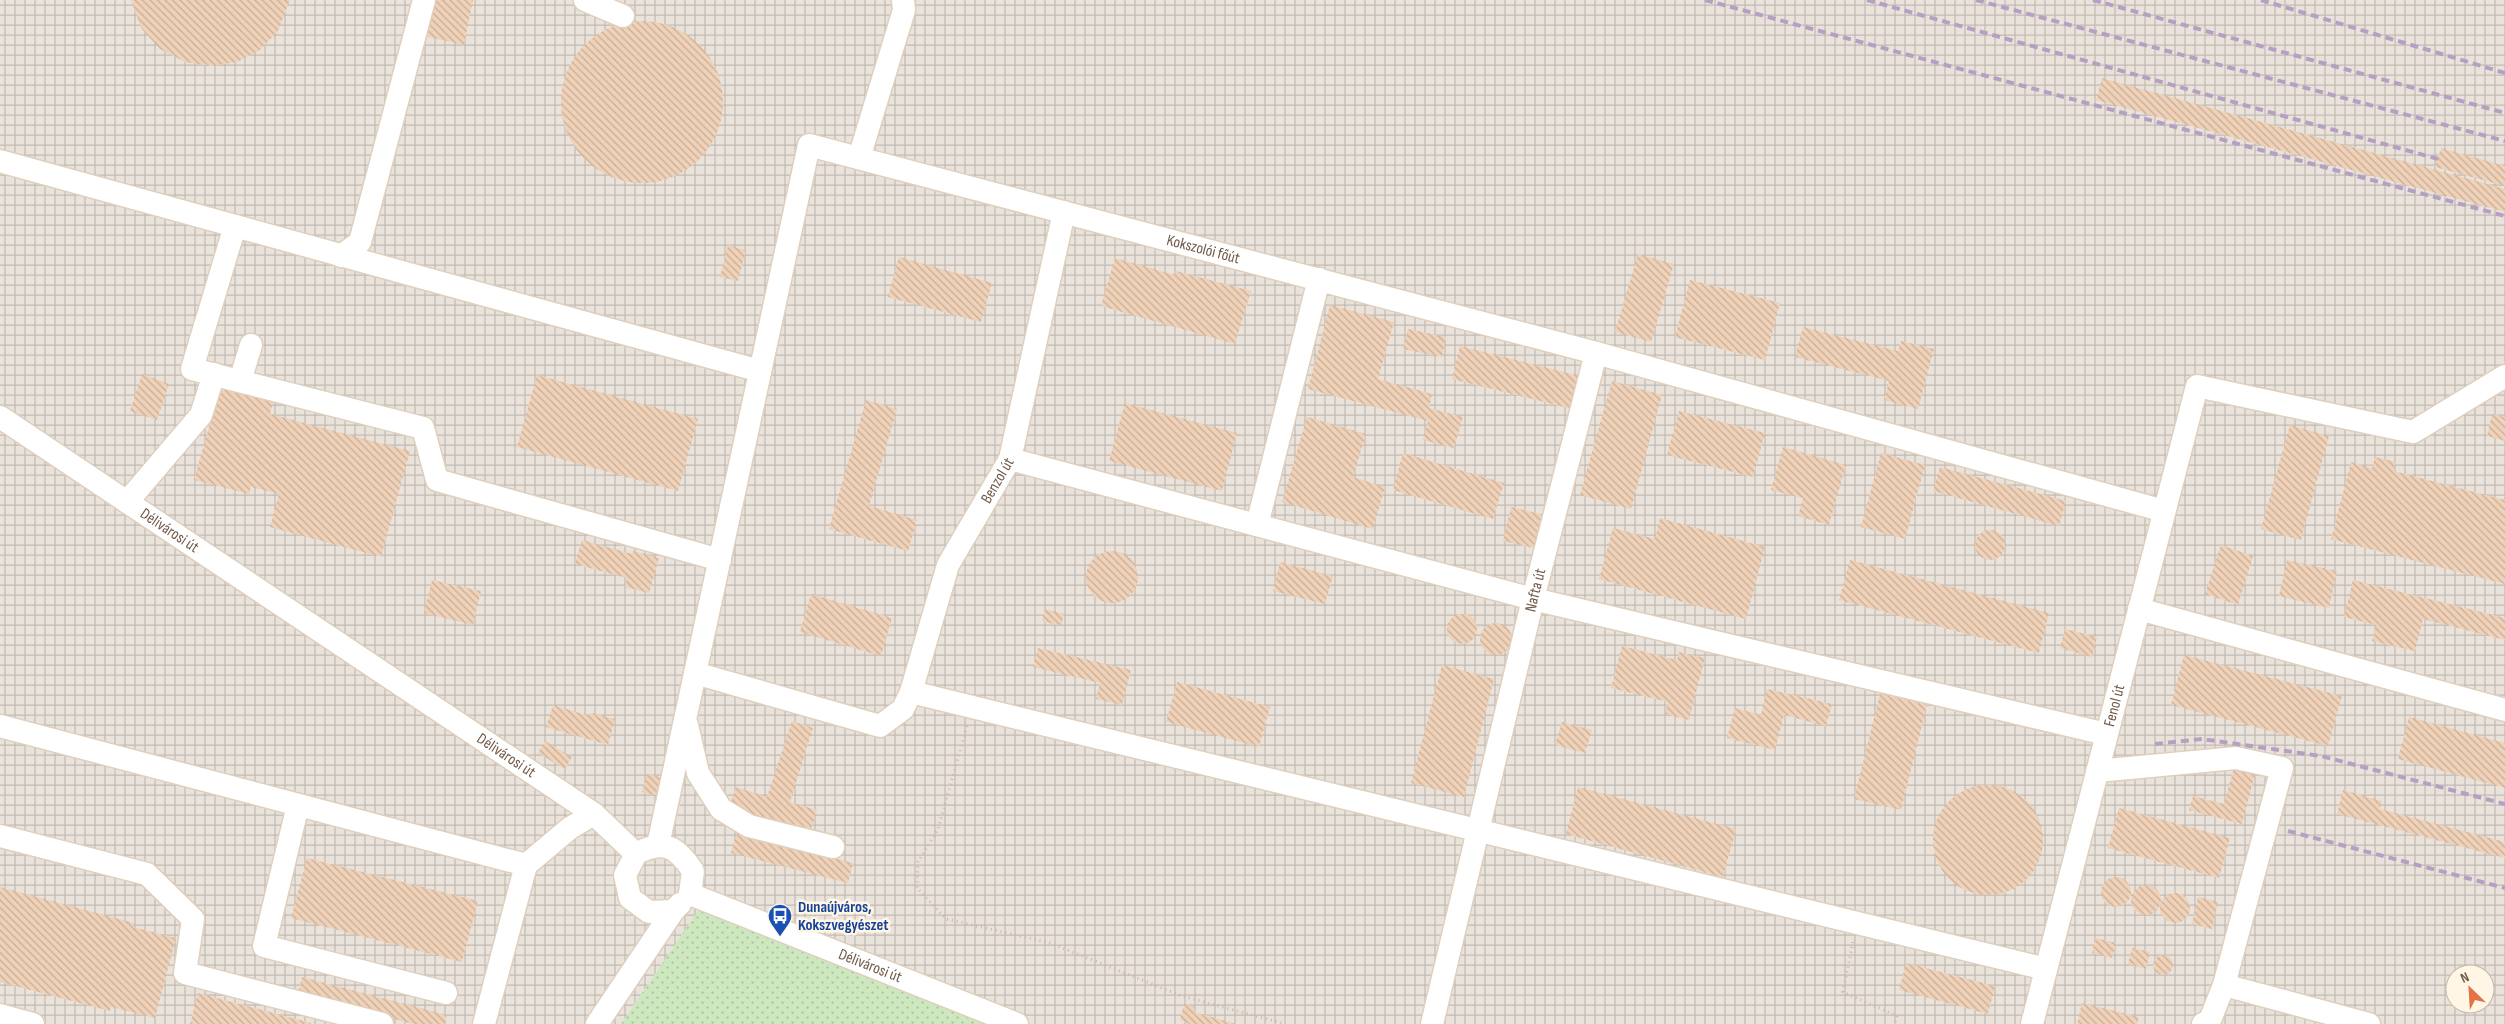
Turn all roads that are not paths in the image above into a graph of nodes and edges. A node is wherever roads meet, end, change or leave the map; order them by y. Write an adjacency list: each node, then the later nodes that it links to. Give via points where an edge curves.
1 (424, 0): 9 (street, via 360,242)
2 (585, 0): 4 (street)
3 (902, 0): 5 (street, via 904,10)
4 (623, 16)
5 (860, 158): 7 (street, Kokszolói főút); 13 (street, Kokszolói főút, via 810,145)
6 (0, 161): 8 (street)
7 (1064, 212): 10 (street, Kokszolói főút); 18 (street, Benzol út)
8 (235, 226): 9 (street); 14 (street, via 192,369)
9 (341, 256): 13 (street)
10 (1319, 280): 12 (street, Kokszolói főút); 21 (street)
11 (250, 346): 16 (street)
12 (1596, 353): 20 (street, Kokszolói főút); 23 (street, Nafta út)
13 (760, 372): 22 (street)
14 (214, 374): 16 (street); 19 (street, via 201,415)
15 (2505, 376): 20 (street, Fenol út, via 2414,432 2197,386)
16 (240, 381): 22 (street, via 423,428 437,480)
17 (0, 417): 19 (street, Délivárosi út)
18 (1010, 459): 21 (street); 26 (street, Benzol út, via 948,565)
19 (127, 502): 33 (street, Délivárosi út)
20 (2164, 511): 24 (street, Fenol út)
21 (1257, 525): 23 (street)
22 (720, 560): 25 (street)
23 (1533, 599): 30 (street); 34 (street, Nafta út)
24 (2139, 609): 27 (street); 30 (street, Fenol út)
25 (695, 673): 26 (street, Benzol út, via 880,726 903,709); 28 (street)
26 (911, 692): 34 (street)
27 (2505, 710)
28 (686, 716): 36 (street); 37 (street, via 698,774 721,810 749,826)
29 (0, 726): 32 (street)
30 (2106, 734): 31 (street, Fenol út)
31 (2097, 771): 42 (street, Fenol út); 43 (street, via 2236,758 2282,768)
32 (298, 805): 39 (street); 44 (street, via 264,946)
33 (594, 814): 38 (street, Délivárosi út); 39 (street, via 570,828)
34 (1478, 829): 42 (street); 51 (street, Nafta út)
35 (0, 836): 47 (street, via 147,874 193,919 185,973)
36 (658, 845): 38 (street); 40 (street, via 680,852 692,871)
37 (832, 847)
38 (636, 854): 41 (street, via 625,874 630,898 649,912)
39 (526, 865): 48 (street)
40 (690, 894): 41 (street); 50 (street, Délivárosi út)
41 (672, 910): 49 (street)
42 (2046, 969): 52 (street, Fenol út)
43 (2224, 985): 53 (street, via 2210,1020); 54 (street)
44 (446, 993)
45 (0, 1015): 46 (street)
46 (33, 1024)
47 (382, 1024)
48 (484, 1024)
49 (597, 1024)
50 (1017, 1024)
51 (1432, 1024)
52 (2032, 1024)
53 (2203, 1024)
54 (2369, 1024)

